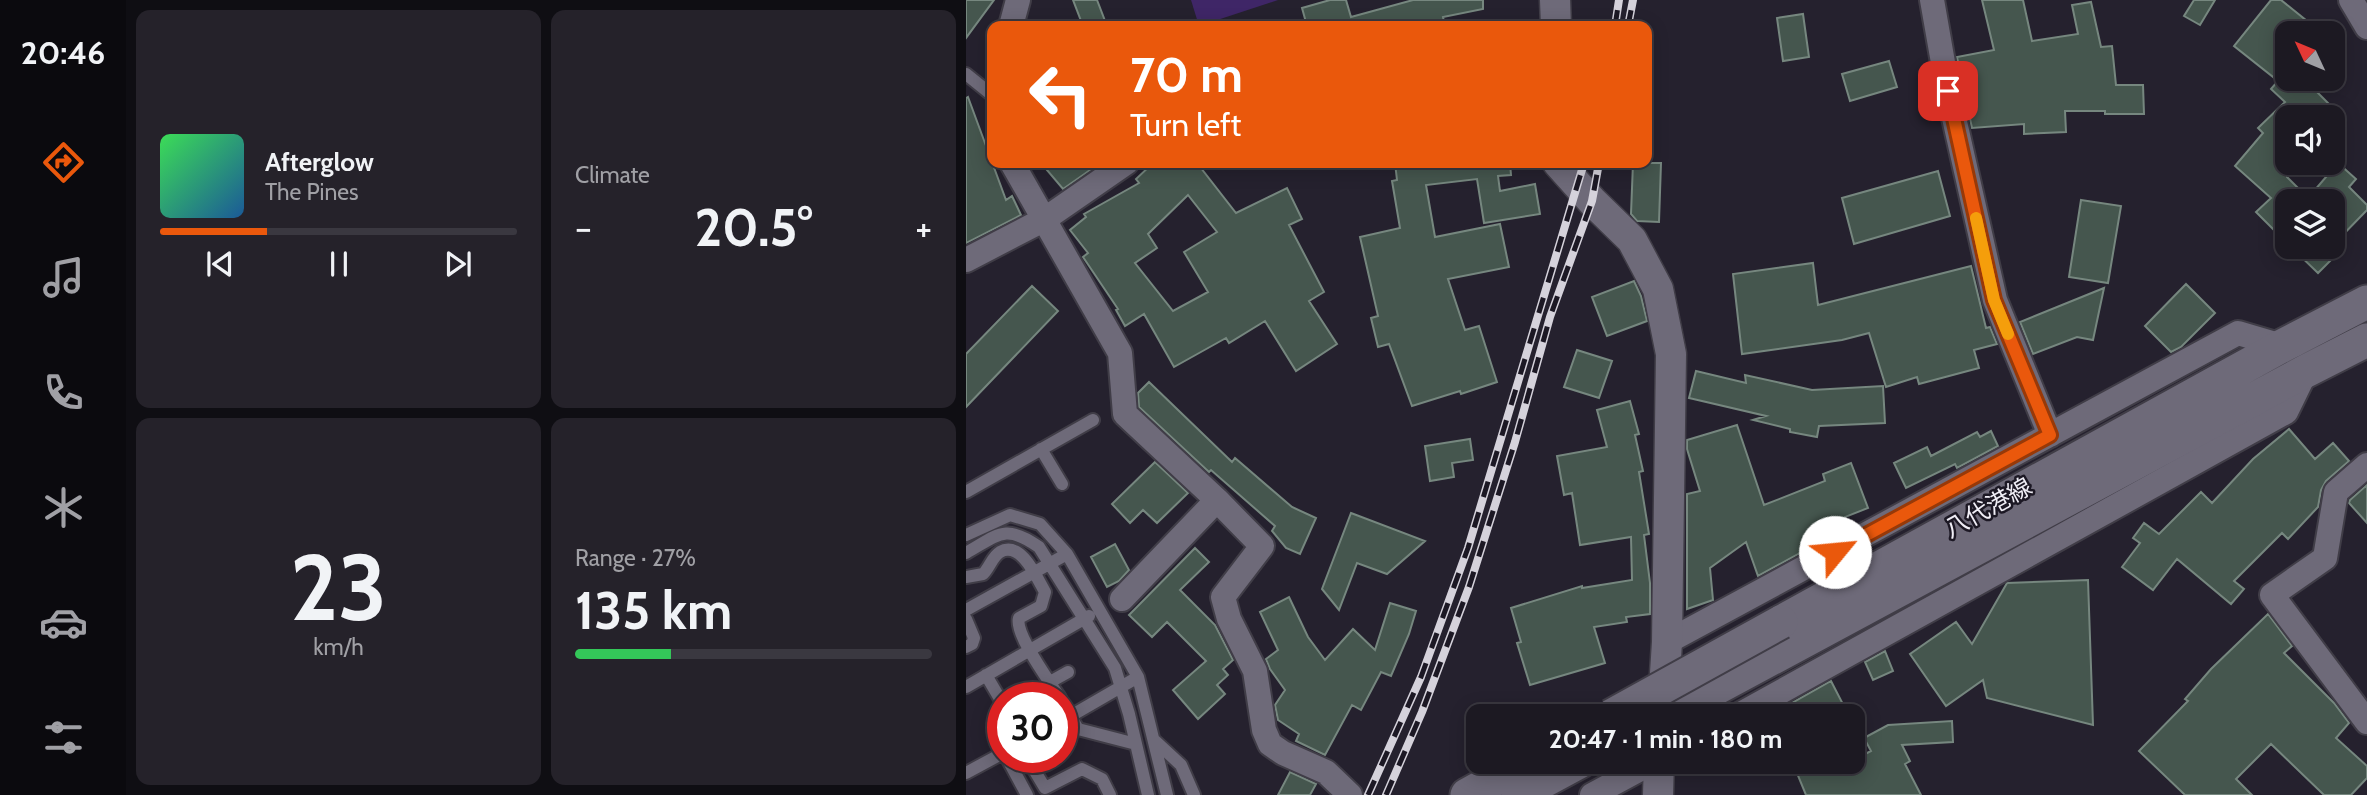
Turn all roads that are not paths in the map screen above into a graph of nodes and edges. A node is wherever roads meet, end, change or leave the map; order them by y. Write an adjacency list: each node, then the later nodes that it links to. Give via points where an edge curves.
1 (1018, 0): 5 (street)
2 (1555, 0): 6 (street)
3 (1932, 0): 20 (street, via 1994,300)
4 (2351, 0): 7 (street)
5 (1012, 21)
6 (1556, 21)
7 (2367, 27)
8 (966, 74): 9 (lane)
9 (987, 91)
10 (1016, 168): 13 (street)
11 (1119, 168): 13 (street)
12 (1562, 168): 38 (street, via 1632,240 1658,289 1671,354)
13 (1045, 219): 14 (street); 25 (street, via 1121,354 1125,414)
14 (966, 260)
15 (2367, 302): 17 (main road, 八代港線)
16 (2367, 340): 18 (main road, 八代港線)
17 (2282, 346): 20 (street, via 2238,333); 37 (main road, 八代港線)
18 (2306, 371): 37 (main road, 八代港線); 51 (street, via 2286,412)
19 (1093, 420): 21 (lane)
20 (2050, 435): 38 (street)
21 (1041, 449): 23 (lane); 24 (lane)
22 (2367, 465): 53 (street, via 2336,492 2325,558 2272,595)
23 (1062, 484)
24 (966, 492)
25 (1217, 500): 32 (street); 74 (street, via 1262,546 1223,597 1228,619 1255,671 1270,744 1326,772)
26 (967, 534): 28 (lane, via 1010,515 1040,524)
27 (966, 553): 29 (lane, via 1011,532 1039,547)
28 (1067, 554): 29 (lane); 34 (lane)
29 (1049, 563): 30 (lane); 36 (lane)
30 (1034, 572): 31 (lane, via 1022,554 1004,551 982,573); 33 (lane); 40 (lane, via 1045,592 1044,600 1018,623)
31 (966, 577)
32 (1122, 599)
33 (966, 610)
34 (1099, 611): 36 (lane); 43 (lane)
35 (966, 619): 39 (lane, via 974,638)
36 (1084, 619): 40 (lane); 47 (lane, via 1115,668)
37 (1786, 635): 48 (main road, 八代港線, bridge); 50 (main road, 八代港線)
38 (1667, 642): 49 (street)
39 (966, 647)
40 (1030, 650): 42 (lane); 45 (lane)
41 (1068, 672): 45 (lane)
42 (986, 676): 44 (lane); 46 (lane)
43 (1138, 677): 47 (lane); 55 (lane)
44 (990, 682)
45 (1050, 682)
46 (966, 687)
47 (1121, 687): 52 (lane); 56 (lane)
48 (1637, 704)
49 (1664, 704)
50 (1682, 704)
51 (1759, 704)
52 (1078, 712)
53 (2367, 722)
54 (1078, 729): 56 (lane)
55 (1154, 740): 72 (lane); 73 (lane, via 1181,765)
56 (1136, 744): 68 (lane)
57 (987, 761): 59 (lane)
58 (1078, 771): 70 (lane, via 1102,779)
59 (966, 773)
60 (1015, 773): 69 (lane)
61 (1036, 773): 62 (lane, via 1045,788)
62 (1074, 773)
63 (1505, 774): 75 (main road)
64 (1557, 774): 76 (main road)
65 (1633, 774): 77 (street)
66 (1658, 774): 78 (street)
67 (1661, 774): 79 (street)
68 (1147, 790): 71 (lane)
69 (1027, 795)
70 (1110, 795)
71 (1135, 795)
72 (1167, 795)
73 (1194, 795)
74 (1350, 795)
75 (1467, 795)
76 (1518, 795)
77 (1592, 795)
78 (1658, 795)
79 (1673, 795)

